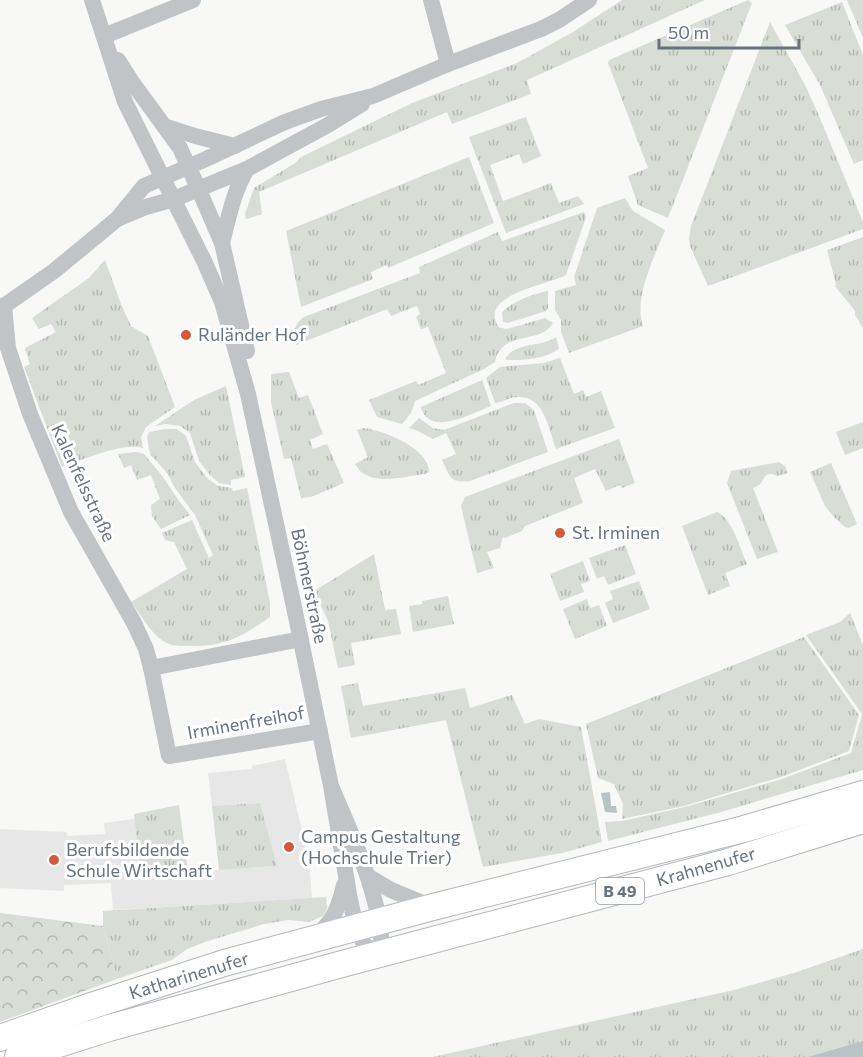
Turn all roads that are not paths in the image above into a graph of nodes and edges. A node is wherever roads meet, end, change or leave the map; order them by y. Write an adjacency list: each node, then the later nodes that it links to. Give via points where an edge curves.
1 (92, 0): 5 (street, Böhmerstraße)
2 (193, 0): 5 (street)
3 (430, 0): 6 (street)
4 (589, 0): 6 (street, via 541,29)
5 (104, 36): 8 (street, Böhmerstraße); 12 (street, Böhmerstraße, via 124,102)
6 (448, 64): 7 (street)
7 (373, 96): 9 (street, via 285,122); 11 (street)
8 (164, 126): 9 (street); 10 (street, Böhmerstraße)
9 (235, 146): 10 (street)
10 (189, 166): 12 (street); 13 (street, Böhmerstraße)
11 (247, 169): 13 (street); 16 (street, via 239,181)
12 (162, 177): 14 (street, Böhmerstraße); 15 (street, via 144,186)
13 (200, 190): 14 (street); 16 (street, Böhmerstraße)
14 (174, 200): 15 (street); 18 (street, Böhmerstraße, via 222,302)
15 (117, 219): 17 (street, via 54,271)
16 (222, 243): 18 (street, Böhmerstraße, via 247,350)
17 (2, 306): 20 (street, Kalenfelsstraße, via 8,348 30,414 71,512 134,623)
18 (248, 394): 19 (street, Böhmerstraße)
19 (301, 639): 20 (street); 21 (street, Böhmerstraße)
20 (151, 668): 21 (street, Irminenfreihof, via 169,756)
21 (320, 730): 22 (street, Böhmerstraße)
22 (331, 786): 25 (street, Böhmerstraße); 26 (street, Böhmerstraße)
23 (863, 794): 27 (main road, Krahnenufer / B 49, via 744,829)
24 (863, 820): 30 (main road, Krahnenufer / B 49, via 728,862)
25 (369, 878): 27 (street); 28 (street, Böhmerstraße)
26 (346, 879): 28 (street, Böhmerstraße); 29 (street, Böhmerstraße, via 332,920)
27 (433, 907): 28 (main road, Krahnenufer / B 49)
28 (368, 925): 29 (main road, Katharinenufer / B 49); 30 (street, Böhmerstraße, via 364,944); 30 (street, Böhmerstraße, via 381,934)
29 (302, 943): 31 (main road, Katharinenufer / B 49, via 224,963)
30 (374, 956): 32 (main road, Katharinenufer / B 49, via 109,1028)
31 (0, 1038)
32 (18, 1057)

